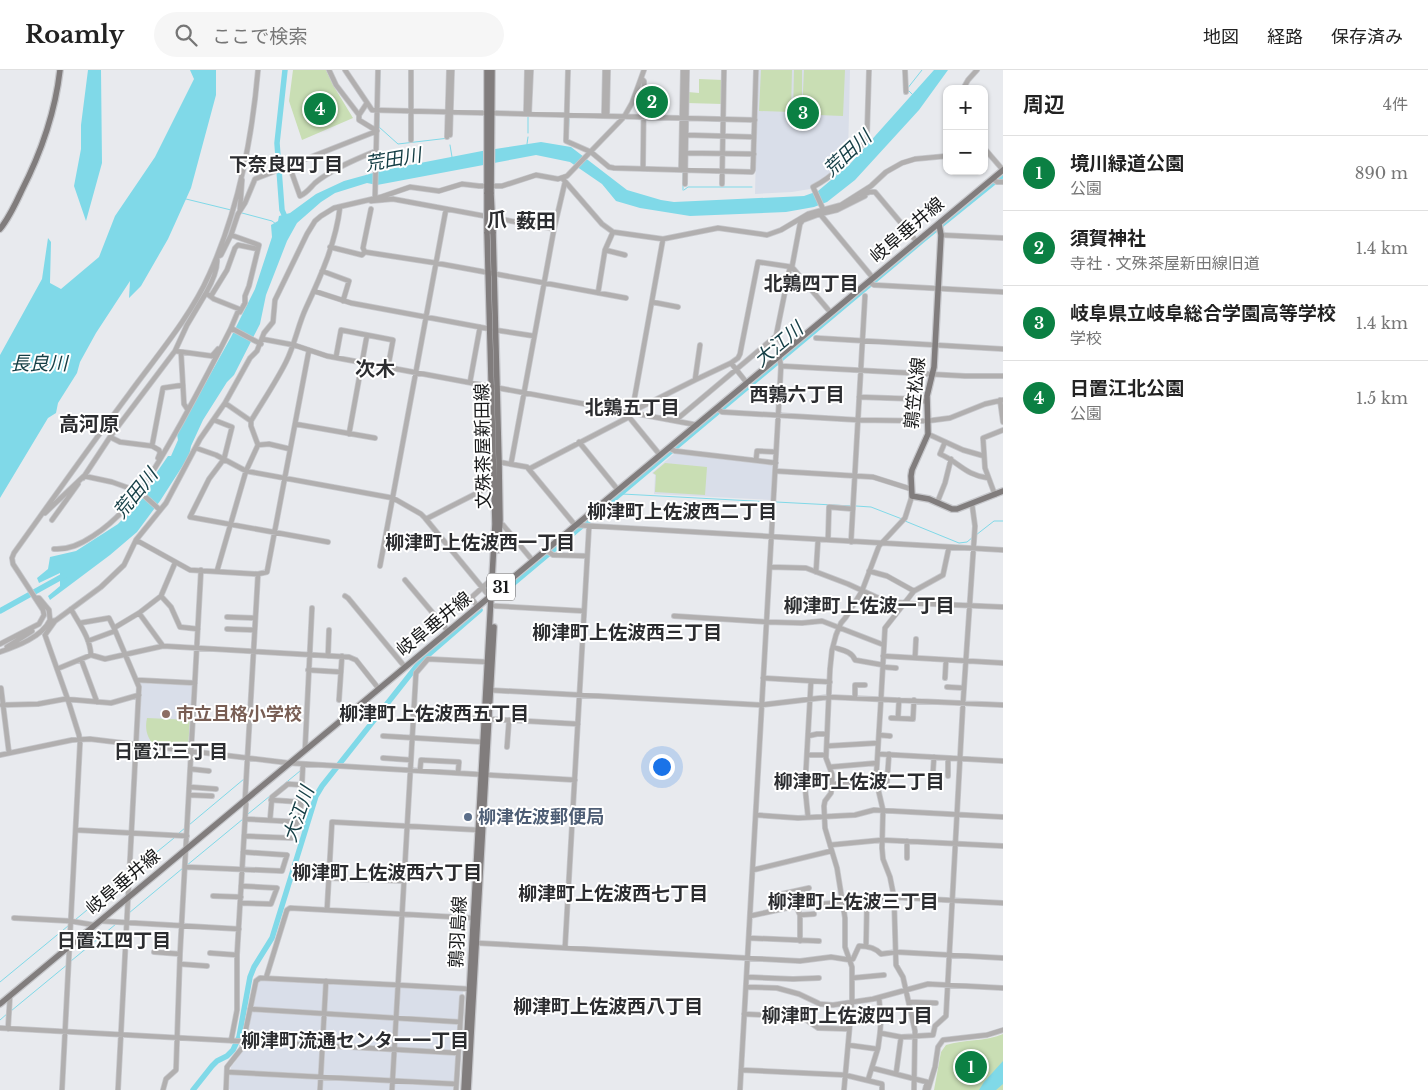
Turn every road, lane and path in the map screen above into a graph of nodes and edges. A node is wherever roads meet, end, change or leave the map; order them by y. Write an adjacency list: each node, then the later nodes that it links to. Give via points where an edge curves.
1 (60, 70): 74 (main road, via 54,108 43,143 14,207)
2 (258, 70): 56 (street)
3 (329, 70): 30 (street)
4 (345, 70): 24 (street)
5 (378, 70): 25 (street)
6 (411, 70): 26 (street)
7 (450, 70): 27 (street)
8 (488, 70): 28 (main road, 文殊茶屋新田線)
9 (492, 70): 28 (main road, 文殊茶屋新田線)
10 (529, 70): 29 (street)
11 (568, 70): 31 (street)
12 (607, 70): 32 (street)
13 (644, 70): 21 (street)
14 (683, 70): 35 (street)
15 (687, 70): 35 (street)
16 (724, 70): 36 (street)
17 (756, 70): 37 (street)
18 (869, 70): 70 (street, via 868,138 839,169 813,187)
19 (905, 70): 23 (street)
20 (977, 70): 22 (street)
21 (642, 79): 33 (street); 34 (street)
22 (965, 85)
23 (906, 92)
24 (367, 103): 25 (street); 30 (street)
25 (377, 111): 26 (street); 38 (street)
26 (411, 112): 27 (street); 43 (street)
27 (449, 112): 28 (street); 40 (street)
28 (489, 113): 29 (street); 62 (main road, 文殊茶屋新田線)
29 (528, 114): 31 (street)
30 (359, 115): 38 (street, via 359,120)
31 (567, 115): 32 (street); 45 (street, via 566,141)
32 (606, 116): 33 (street)
33 (624, 116): 34 (street); 45 (street)
34 (644, 117): 35 (street); 52 (street)
35 (684, 118): 36 (street); 39 (street); 53 (street)
36 (723, 119): 37 (street); 41 (street)
37 (755, 120): 42 (street)
38 (377, 131): 44 (street); 51 (street)
39 (686, 135): 41 (street); 46 (street)
40 (449, 136)
41 (723, 137): 42 (street); 47 (street)
42 (754, 137): 49 (street)
43 (411, 140)
44 (376, 152): 51 (street, via 339,168 300,196); 64 (street)
45 (590, 153): 52 (street, via 609,167); 57 (street)
46 (686, 153): 47 (street); 53 (street)
47 (723, 153): 49 (street); 55 (street)
48 (988, 153): 54 (street)
49 (754, 154): 55 (street, via 752,172)
50 (943, 156): 65 (street, via 902,163)
51 (287, 166): 68 (street, via 255,179)
52 (643, 168): 53 (street)
53 (683, 170): 55 (street); 60 (street)
54 (1003, 170): 58 (main road, 岐阜垂井線 / 31)
55 (722, 171): 61 (street)
56 (241, 177): 68 (street); 87 (street)
57 (564, 180): 62 (street, via 536,175 512,184); 75 (street); 76 (street, via 602,224)
58 (994, 180): 59 (street); 73 (main road, 岐阜垂井線 / 31)
59 (1003, 182)
60 (685, 184)
61 (722, 184)
62 (489, 186): 64 (street, via 462,184 438,191 410,187); 91 (main road, 文殊茶屋新田線, bridge)
63 (872, 192): 65 (street); 70 (street, via 837,210); 81 (street)
64 (375, 196): 66 (street)
65 (854, 198): 70 (street, via 833,208)
66 (370, 204): 67 (street); 69 (street, via 393,199); 85 (street)
67 (340, 207): 82 (street); 115 (street, via 321,216 307,234 275,300 274,317)
68 (240, 209): 77 (street)
69 (446, 209): 75 (street); 88 (street)
70 (822, 209): 71 (street); 72 (street); 92 (street)
71 (814, 212): 72 (street); 80 (street, via 767,235 718,228)
72 (802, 221): 89 (street)
73 (940, 226): 78 (main road, 鶉笠松線); 81 (main road, 岐阜垂井線 / 31)
74 (0, 229)
75 (554, 229): 93 (street)
76 (613, 232): 80 (street); 84 (street)
77 (231, 235): 83 (street, via 259,245); 87 (street, via 221,255)
78 (941, 235): 79 (street); 94 (main road, 鶉笠松線)
79 (1003, 238)
80 (663, 239): 102 (street)
81 (917, 242): 92 (main road, 岐阜垂井線 / 31)
82 (330, 248): 85 (street, via 362,255); 90 (street)
83 (258, 250): 98 (street, via 238,245 234,248 227,270); 106 (street, via 245,303)
84 (605, 250): 86 (street); 97 (street)
85 (365, 252): 88 (street)
86 (625, 255)
87 (216, 258): 98 (street); 199 (street, via 177,329)
88 (436, 263): 91 (street); 105 (street)
89 (791, 267): 104 (street); 112 (street); 128 (street, via 758,262 740,354)
90 (322, 272): 95 (street); 101 (street, via 349,281)
91 (492, 274): 93 (street); 109 (main road, 文殊茶屋新田線)
92 (872, 282): 94 (street); 104 (main road, 岐阜垂井線 / 31)
93 (544, 283): 97 (street); 111 (street)
94 (938, 289): 96 (street); 117 (main road, 鶉笠松線)
95 (314, 291): 101 (street); 119 (street)
96 (1003, 292)
97 (598, 293): 100 (street)
98 (209, 295): 106 (street, via 239,309); 123 (street, via 190,320)
99 (865, 296): 114 (street)
100 (626, 298)
101 (343, 301): 105 (street)
102 (652, 302): 103 (street); 148 (street)
103 (678, 307)
104 (830, 313): 122 (main road, 岐阜垂井線 / 31)
105 (426, 316): 107 (street); 132 (street)
106 (235, 322): 108 (street)
107 (480, 327): 109 (street); 136 (street)
108 (232, 329): 115 (street); 118 (street)
109 (493, 329): 111 (street); 140 (main road, 文殊茶屋新田線)
110 (367, 335): 125 (street, via 341,330); 127 (street); 129 (street, via 393,340)
111 (534, 336): 141 (street)
112 (776, 336): 122 (street); 130 (street)
113 (816, 338): 114 (street)
114 (862, 341): 117 (street); 131 (street)
115 (260, 342): 119 (street); 145 (street)
116 (700, 345): 135 (street)
117 (935, 345): 120 (street); 133 (main road, 鶉笠松線)
118 (222, 346): 124 (street, via 212,356); 146 (street)
119 (294, 346): 121 (street); 153 (street)
120 (1003, 349)
121 (309, 350): 125 (street); 156 (street)
122 (787, 350): 126 (main road, 岐阜垂井線 / 31)
123 (175, 351): 124 (street); 161 (street)
124 (181, 352): 139 (street)
125 (336, 357): 127 (street)
126 (781, 361): 131 (street); 137 (main road, 岐阜垂井線 / 31); 149 (street)
127 (362, 362): 129 (street); 159 (street)
128 (730, 363): 130 (street); 135 (street)
129 (388, 367): 132 (street)
130 (736, 369): 137 (street); 151 (street)
131 (861, 370): 133 (street); 142 (street)
132 (416, 372): 136 (street); 193 (street)
133 (932, 374): 134 (street); 144 (main road, 鶉笠松線)
134 (1002, 377): 138 (street)
135 (695, 380): 148 (street)
136 (470, 382): 140 (street)
137 (747, 383): 147 (main road, 岐阜垂井線 / 31)
138 (1003, 383)
139 (183, 385): 146 (street, via 184,404); 166 (street, via 163,388)
140 (494, 386): 141 (street); 176 (main road, 文殊茶屋新田線); 187 (main road, 文殊茶屋新田線)
141 (524, 392): 148 (street); 178 (street)
142 (859, 397): 144 (street); 152 (street)
143 (1002, 400): 154 (street, via 950,418); 155 (street)
144 (927, 402): 154 (main road, 鶉笠松線)
145 (226, 403): 150 (street); 153 (street)
146 (188, 410): 186 (street)
147 (719, 410): 149 (street); 157 (main road, 岐阜垂井線 / 31)
148 (632, 414): 151 (street); 163 (street); 171 (street)
149 (778, 415): 152 (street); 170 (street)
150 (214, 420): 167 (street); 173 (street, via 232,427)
151 (676, 420): 157 (street)
152 (858, 420): 154 (street); 182 (street)
153 (251, 421): 165 (street)
154 (927, 421): 160 (main road, 鶉笠松線)
155 (1003, 422)
156 (295, 424): 159 (street); 168 (street)
157 (697, 425): 169 (main road, 岐阜垂井線 / 31)
158 (1003, 430): 172 (street, via 983,438)
159 (349, 434): 162 (street)
160 (928, 434): 164 (street); 191 (main road, 鶉笠松線, via 912,470)
161 (110, 438): 166 (street); 183 (street)
162 (375, 438)
163 (578, 442): 179 (street); 188 (street)
164 (945, 442): 172 (street); 175 (street, via 940,454)
165 (258, 444): 168 (street); 180 (street)
166 (152, 446): 186 (street, via 160,453)
167 (196, 448): 173 (street); 196 (street, via 166,503)
168 (290, 449): 184 (street)
169 (672, 449): 171 (main road, 岐阜垂井線 / 31); 174 (street)
170 (776, 452): 174 (street, via 757,451); 177 (street)
171 (660, 455): 188 (main road, 岐阜垂井線 / 31)
172 (984, 456): 185 (street)
173 (224, 459): 180 (street); 201 (street, via 208,480 190,517)
174 (756, 460): 177 (street)
175 (951, 460): 185 (street, via 966,471); 194 (street)
176 (499, 462): 178 (street); 202 (main road, 文殊茶屋新田線)
177 (776, 463): 181 (street)
178 (511, 464): 179 (street)
179 (527, 467): 203 (street)
180 (246, 471): 184 (street); 201 (street)
181 (775, 471): 182 (street); 205 (street)
182 (855, 475): 191 (street, via 878,478); 197 (street)
183 (84, 476): 190 (street); 199 (street); 200 (street)
184 (285, 478): 193 (street); 204 (street)
185 (988, 478): 192 (street)
186 (149, 479): 190 (street)
187 (495, 486): 198 (street); 227 (main road, 文殊茶屋新田線)
188 (618, 490): 203 (main road, 岐阜垂井線 / 31)
189 (1003, 492): 192 (main road)
190 (140, 493): 196 (street); 214 (street, via 106,528 76,546)
191 (912, 493): 194 (main road); 211 (street, via 904,519)
192 (994, 495): 195 (main road)
193 (393, 498): 198 (street); 220 (street)
194 (937, 503): 195 (main road, via 952,509)
195 (972, 504): 213 (street, via 975,526)
196 (159, 509): 206 (street)
197 (853, 509): 208 (street, via 830,507); 210 (street)
198 (425, 518): 229 (street)
199 (38, 519): 235 (street, via 12,558)
200 (52, 520)
201 (231, 524): 204 (street); 223 (street)
202 (500, 524): 218 (street); 232 (main road, 文殊茶屋新田線)
203 (582, 526): 205 (street); 216 (main road, 岐阜垂井線 / 31); 217 (street)
204 (275, 533): 209 (street); 226 (street, via 267,572)
205 (772, 537): 207 (street); 221 (street)
206 (136, 540): 219 (street); 242 (street, via 124,565 102,587)
207 (818, 540): 208 (street); 225 (street)
208 (828, 540): 210 (street)
209 (328, 542)
210 (851, 542): 211 (street)
211 (882, 544): 212 (street); 224 (street)
212 (949, 547): 213 (street); 231 (street, via 944,575)
213 (972, 548): 215 (street); 237 (street)
214 (54, 550)
215 (1003, 550)
216 (549, 552): 217 (street); 218 (main road, 岐阜垂井線 / 31)
217 (587, 556): 243 (street)
218 (533, 561): 232 (main road, 岐阜垂井線 / 31)
219 (175, 563): 222 (street, via 190,570); 233 (street)
220 (380, 566)
221 (770, 567): 225 (street, via 806,568); 249 (street)
222 (201, 570): 223 (street); 253 (street)
223 (217, 571): 226 (street)
224 (869, 571): 230 (street); 231 (street)
225 (816, 572): 230 (street)
226 (258, 574): 247 (street)
227 (493, 577): 229 (street); 232 (main road, 文殊茶屋新田線)
228 (405, 580): 258 (street)
229 (482, 587): 232 (street); 239 (street, via 472,599)
230 (862, 591): 236 (street, via 887,602); 252 (street)
231 (914, 591): 236 (street)
232 (493, 594): 238 (main road, 文殊茶屋新田線); 239 (main road, 岐阜垂井線 / 31); 278 (main road, 鶉羽島線)
233 (161, 596): 244 (street); 253 (street, via 171,607 180,628)
234 (346, 597): 281 (street)
235 (36, 598): 248 (street, via 49,610); 251 (street, via 44,615 43,620)
236 (906, 602): 237 (street); 262 (street, via 885,628)
237 (969, 605): 240 (street); 277 (street)
238 (495, 606): 243 (street); 297 (main road, 文殊茶屋新田線)
239 (478, 607): 258 (main road, 岐阜垂井線 / 31)
240 (1003, 607)
241 (312, 608): 269 (street)
242 (71, 609): 248 (street); 250 (street)
243 (584, 611): 299 (street)
244 (140, 613): 255 (street); 263 (street)
245 (674, 616): 249 (street)
246 (227, 617): 247 (street)
247 (255, 618): 256 (street)
248 (52, 620): 251 (street, via 35,636 0,652); 283 (street, via 45,635)
249 (767, 622): 252 (street, via 822,621); 286 (street)
250 (80, 623): 255 (street, via 108,618); 260 (street)
251 (32, 628): 261 (street)
252 (839, 628): 262 (street); 264 (street)
253 (198, 629): 265 (street)
254 (228, 629): 256 (street)
255 (115, 630): 260 (street); 268 (street)
256 (254, 630): 266 (street)
257 (329, 630): 270 (street)
258 (448, 631): 273 (main road, 岐阜垂井線 / 31)
259 (916, 639): 274 (street)
260 (88, 641): 267 (street)
261 (0, 644)
262 (884, 645): 272 (street)
263 (163, 646): 265 (street); 268 (street)
264 (833, 647): 280 (street, via 849,652 855,660); 290 (street)
265 (197, 648): 266 (street); 291 (street)
266 (253, 651): 269 (street); 340 (street)
267 (91, 655): 268 (street, via 102,659); 275 (street)
268 (126, 655): 288 (street)
269 (309, 655): 270 (street); 284 (street)
270 (328, 656): 271 (street)
271 (342, 656): 285 (street); 296 (street, via 356,660)
272 (883, 656): 274 (street); 280 (street)
273 (423, 658): 278 (street); 281 (main road, 岐阜垂井線 / 31); 313 (street, via 416,673)
274 (915, 658): 276 (street)
275 (81, 659): 283 (street); 308 (street)
276 (946, 660): 277 (street); 287 (street)
277 (966, 661): 279 (street); 295 (street)
278 (488, 662): 297 (main road, 鶉羽島線)
279 (1003, 663)
280 (883, 666): 282 (street); 303 (street)
281 (405, 667): 296 (main road, 岐阜垂井線 / 31)
282 (896, 668)
283 (57, 669): 304 (street)
284 (308, 670): 285 (street); 331 (street)
285 (341, 672): 305 (street)
286 (763, 678): 289 (street); 311 (street)
287 (945, 678)
288 (136, 680): 291 (street); 298 (street)
289 (811, 681): 290 (street); 302 (street)
290 (830, 682): 300 (street)
291 (196, 683): 332 (street)
292 (865, 685): 301 (street, via 855,685)
293 (947, 687): 295 (street)
294 (1, 688): 310 (street)
295 (964, 688): 309 (street)
296 (379, 689): 331 (main road, 岐阜垂井線 / 31)
297 (489, 690): 299 (street); 316 (main road, 鶉羽島線)
298 (139, 695): 308 (street, via 111,703); 328 (street)
299 (580, 696): 311 (street); 318 (street)
300 (829, 696): 301 (street); 302 (street); 319 (street)
301 (855, 698): 303 (street)
302 (810, 699): 311 (street); 322 (street)
303 (881, 699): 306 (street); 320 (street)
304 (68, 700): 308 (street); 310 (street); 325 (street)
305 (339, 700)
306 (898, 700): 307 (street); 315 (street)
307 (914, 700): 309 (street); 315 (street, via 913,719)
308 (97, 702)
309 (963, 703): 312 (street); 343 (street)
310 (2, 705): 333 (street)
311 (762, 705): 372 (street)
312 (1003, 705)
313 (413, 715): 316 (street); 324 (street)
314 (891, 718): 315 (street)
315 (898, 718)
316 (487, 719): 317 (street); 326 (main road, 鶉羽島線); 356 (main road)
317 (509, 720): 318 (street); 330 (street)
318 (578, 724): 358 (street)
319 (826, 734): 322 (street); 329 (street)
320 (879, 735): 323 (street); 327 (street)
321 (383, 736): 324 (street)
322 (808, 736): 337 (street)
323 (890, 736)
324 (412, 738): 326 (street); 344 (street)
325 (80, 739): 328 (street); 333 (street); 380 (street)
326 (483, 742): 356 (main road, 鶉羽島線)
327 (878, 743): 329 (street); 334 (street)
328 (136, 745): 332 (street); 382 (street)
329 (827, 746): 338 (street)
330 (507, 747)
331 (305, 750): 346 (main road, 岐阜垂井線 / 31)
332 (191, 751): 340 (street); 350 (street)
333 (9, 753): 336 (street)
334 (878, 754): 335 (street); 347 (street)
335 (889, 754): 339 (street); 359 (street)
336 (0, 755)
337 (807, 755): 338 (street); 374 (street, via 805,787)
338 (826, 755): 349 (street)
339 (934, 757): 342 (street); 354 (street)
340 (248, 758): 346 (street); 367 (street)
341 (384, 758): 344 (street)
342 (948, 758): 343 (street); 357 (street)
343 (960, 758): 345 (street); 371 (street)
344 (411, 760): 351 (street)
345 (1003, 761)
346 (289, 763): 348 (street); 367 (main road, 岐阜垂井線 / 31)
347 (877, 763): 349 (street); 370 (street, via 876,780)
348 (303, 764): 351 (street); 362 (street)
349 (830, 767): 360 (street)
350 (191, 769): 353 (street); 363 (street)
351 (410, 770): 352 (street); 379 (street)
352 (420, 770): 355 (street); 355 (street, via 420,760 459,762)
353 (209, 771)
354 (933, 772)
355 (458, 773): 356 (street)
356 (484, 774): 358 (street); 381 (main road, 鶉羽島線); 428 (main road)
357 (948, 776)
358 (575, 780): 431 (street)
359 (887, 782)
360 (832, 784): 361 (street); 373 (street, via 831,793 825,801)
361 (854, 784)
362 (302, 785): 368 (street, via 288,784); 369 (street)
363 (190, 787): 364 (street); 365 (street)
364 (216, 789)
365 (189, 795): 366 (street); 383 (street)
366 (212, 796)
367 (246, 800): 376 (street); 390 (main road, 岐阜垂井線 / 31)
368 (272, 800): 369 (street); 377 (street)
369 (301, 802): 378 (street, via 300,822)
370 (883, 810): 371 (street); 373 (street); 385 (street)
371 (957, 814): 375 (street); 388 (street)
372 (756, 815): 374 (street); 396 (street)
373 (824, 816): 374 (street); 387 (street)
374 (808, 817)
375 (1003, 817)
376 (245, 819): 377 (street); 384 (street)
377 (270, 820): 378 (street)
378 (297, 821): 384 (street, via 292,838)
379 (408, 826): 381 (street); 397 (street, via 332,822); 398 (street)
380 (76, 830): 382 (street); 419 (street)
381 (479, 830): 418 (main road, 鶉羽島線)
382 (131, 834): 383 (street); 405 (street)
383 (187, 836): 390 (street)
384 (244, 836): 392 (street)
385 (882, 840): 386 (street); 387 (street); 404 (street, via 883,859)
386 (907, 841): 388 (street); 393 (street)
387 (830, 844): 391 (street)
388 (955, 844): 389 (street); 407 (street)
389 (1003, 846)
390 (186, 849): 394 (street); 405 (main road, 岐阜垂井線 / 31)
391 (831, 851): 396 (street); 408 (street)
392 (243, 852): 395 (street); 395 (street, via 287,855 282,871)
393 (907, 858)
394 (186, 867): 395 (street); 423 (street)
395 (242, 869): 399 (street)
396 (753, 870): 416 (street)
397 (328, 878): 398 (street); 412 (street)
398 (404, 881): 413 (street)
399 (241, 886): 403 (street); 409 (street, via 277,888 271,904)
400 (809, 888): 401 (street)
401 (777, 895)
402 (214, 896): 403 (street)
403 (241, 897): 409 (street)
404 (894, 897): 406 (street); 407 (street); 433 (street)
405 (127, 898): 420 (main road, 岐阜垂井線 / 31); 421 (street)
406 (868, 899): 408 (street); 430 (street)
407 (952, 900): 410 (street); 437 (street)
408 (842, 901): 411 (street); 440 (street, via 844,943)
409 (240, 903): 424 (street)
410 (1003, 903)
411 (813, 905)
412 (327, 910): 413 (street); 445 (street, via 287,910)
413 (402, 914): 418 (street); 450 (street)
414 (814, 914): 415 (street)
415 (800, 915): 416 (street, via 796,906); 426 (street)
416 (750, 916): 425 (street)
417 (14, 918): 419 (street)
418 (473, 918): 453 (main road, 鶉羽島線)
419 (70, 921): 422 (street); 429 (street)
420 (100, 921): 421 (street); 422 (main road, 岐阜垂井線 / 31)
421 (126, 923): 423 (street); 473 (street)
422 (94, 925): 429 (main road, 岐阜垂井線 / 31)
423 (182, 926): 424 (street); 435 (street)
424 (239, 929): 436 (street)
425 (749, 938): 426 (street); 438 (street)
426 (800, 941): 427 (street)
427 (819, 941)
428 (477, 943): 431 (street); 453 (main road)
429 (70, 946): 455 (main road, 岐阜垂井線 / 31); 471 (street)
430 (866, 946): 433 (street, via 881,954); 440 (street, via 859,946 853,960)
431 (565, 948): 438 (street)
432 (154, 952): 435 (street)
433 (896, 952): 437 (street); 454 (street, via 896,965)
434 (210, 953): 436 (street)
435 (180, 954): 441 (street)
436 (237, 954): 477 (street, via 237,1010)
437 (949, 955): 439 (street); 449 (street)
438 (748, 958): 440 (street, via 800,961 831,957); 444 (street)
439 (1003, 958)
440 (850, 960): 447 (street)
441 (180, 964): 442 (street); 476 (street)
442 (207, 966)
443 (884, 975): 447 (street)
444 (746, 977): 446 (street); 451 (street)
445 (266, 978): 448 (street); 462 (street, via 256,981)
446 (819, 978)
447 (852, 978): 458 (street)
448 (326, 981): 450 (street); 463 (street)
449 (947, 984): 452 (street); 454 (street, via 928,984); 474 (street, via 945,1018 935,1026 933,1035)
450 (398, 986): 453 (street); 465 (street)
451 (746, 987): 458 (street, via 777,988 819,1003); 464 (street)
452 (1003, 988)
453 (472, 989): 501 (main road, 鶉羽島線); 502 (main road)
454 (906, 990): 457 (street); 459 (street)
455 (10, 996): 461 (main road, 岐阜垂井線 / 31); 468 (street)
456 (462, 997): 466 (street)
457 (879, 998): 458 (street); 472 (street)
458 (852, 1002): 469 (street)
459 (909, 1002): 460 (street); 474 (street)
460 (936, 1003)
461 (0, 1004)
462 (250, 1009): 463 (street); 478 (street)
463 (324, 1014): 465 (street); 480 (street)
464 (744, 1014): 469 (street, via 802,1017 818,1028); 485 (street)
465 (396, 1018): 466 (street); 482 (street)
466 (460, 1022): 483 (street)
467 (0, 1028): 468 (street)
468 (8, 1029): 471 (street)
469 (850, 1029): 479 (street)
470 (1003, 1030): 507 (street, via 940,1042)
471 (65, 1032): 473 (street); 494 (street)
472 (880, 1033): 475 (street); 481 (street)
473 (120, 1035): 476 (street); 495 (street)
474 (916, 1036): 475 (street); 490 (street)
475 (901, 1037): 487 (street)
476 (176, 1038): 477 (street); 496 (street, via 175,1068 166,1079)
477 (232, 1041): 478 (street)
478 (242, 1041): 480 (street); 486 (street)
479 (848, 1045): 481 (street); 488 (street)
480 (322, 1046): 482 (street); 489 (street)
481 (877, 1049): 484 (street)
482 (394, 1050): 483 (street); 492 (street)
483 (458, 1053): 493 (street)
484 (872, 1068): 487 (street); 491 (street)
485 (741, 1070): 488 (street); 503 (street)
486 (227, 1072): 489 (street); 497 (street)
487 (896, 1074): 490 (street)
488 (845, 1075): 491 (street); 504 (street)
489 (320, 1077): 492 (street); 498 (street)
490 (914, 1078): 506 (street); 507 (street, via 926,1082)
491 (868, 1080): 505 (street, via 882,1084)
492 (392, 1081): 493 (street); 499 (street)
493 (456, 1084): 500 (street)
494 (62, 1090)
495 (118, 1090)
496 (163, 1090)
497 (226, 1090)
498 (320, 1090)
499 (392, 1090)
500 (456, 1090)
501 (464, 1090)
502 (468, 1090)
503 (740, 1090)
504 (844, 1090)
505 (882, 1090)
506 (914, 1090)
507 (927, 1090)

